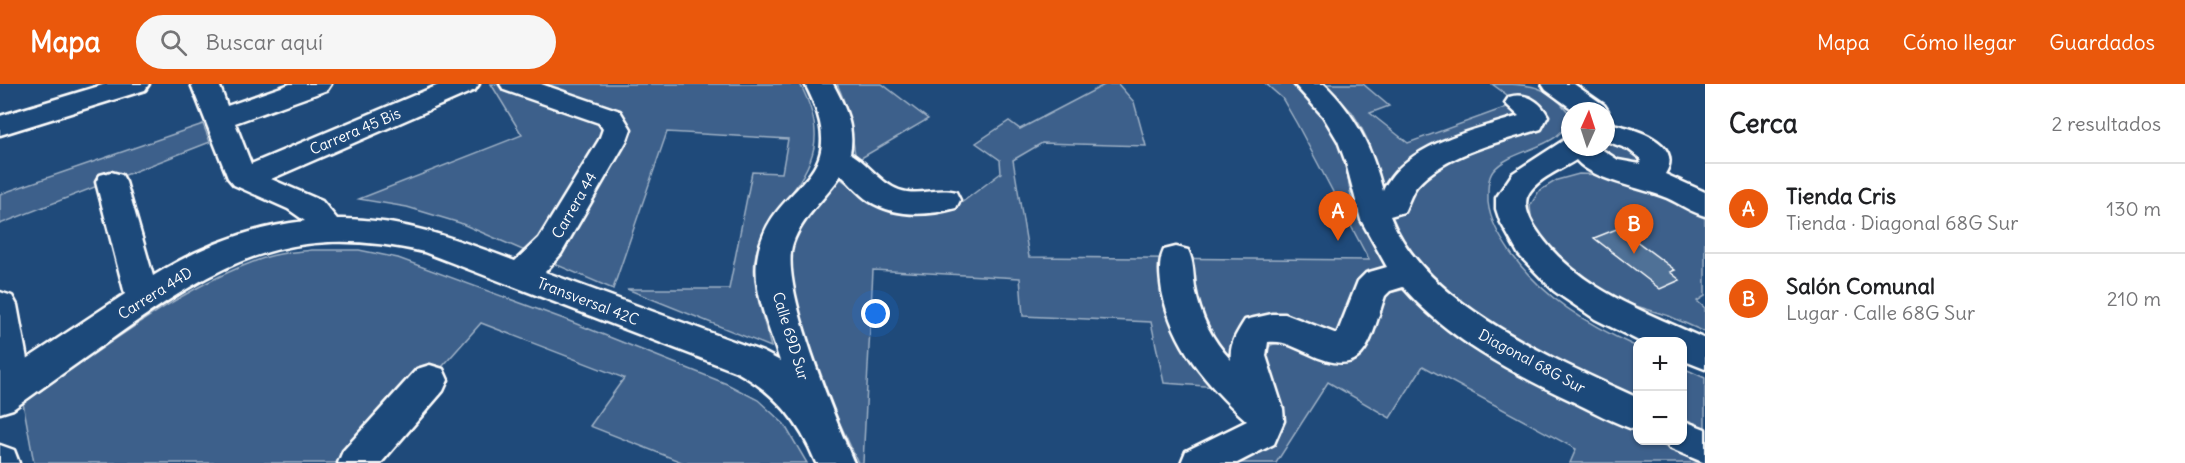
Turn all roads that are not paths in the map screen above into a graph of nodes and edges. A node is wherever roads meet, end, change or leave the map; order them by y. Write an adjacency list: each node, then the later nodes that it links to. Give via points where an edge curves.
1 (135, 84): 13 (street)
2 (204, 84): 12 (street)
3 (317, 84): 12 (street)
4 (465, 84): 21 (street, Carrera 45 Bis)
5 (514, 84): 30 (street, Carrera 44, via 610,117 617,129 550,246)
6 (819, 84): 18 (street, Calle 69D Sur, via 833,109 837,127)
7 (1308, 84): 26 (street, Diagonal 68G Sur, via 1335,114 1354,144)
8 (1559, 86): 9 (street); 10 (street)
9 (1576, 102)
10 (1581, 102)
11 (1519, 103): 26 (street, via 1532,112 1530,122 1441,154 1402,183 1394,204)
12 (218, 119): 21 (street, via 235,165)
13 (0, 126)
14 (1615, 132): 19 (street)
15 (1615, 141): 19 (street)
16 (1561, 156): 20 (street)
17 (1591, 156): 19 (street, via 1596,162)
18 (834, 158): 24 (street, via 849,165 879,194 914,203); 40 (street, Calle 69D Sur, via 821,182 787,224 773,263 784,319)
19 (1635, 160): 20 (street); 23 (street); 25 (street, via 1671,187)
20 (1536, 173): 33 (street, via 1518,186 1510,204 1525,238 1540,259 1570,286 1610,312)
21 (245, 178): 27 (street, via 304,203 317,212)
22 (111, 182): 31 (street)
23 (1705, 197)
24 (945, 200)
25 (1705, 205)
26 (1372, 209): 29 (street, Diagonal 68G Sur, via 1388,243)
27 (328, 231): 30 (street, Transversal 42C, via 408,236); 31 (street, Carrera 44D, via 239,247 197,266)
28 (1176, 259): 39 (street, via 1181,306 1197,345 1228,383)
29 (1410, 272): 38 (street, Diagonal 68G Sur, via 1447,310 1492,342); 39 (street, via 1378,282 1370,290 1346,349 1330,347 1283,327 1257,330 1247,348)
30 (522, 276): 40 (street, Transversal 42C, via 764,369 795,391)
31 (143, 299): 37 (street, Carrera 44D)
32 (0, 305): 37 (street)
33 (1665, 337)
34 (1687, 346): 35 (street)
35 (1705, 355)
36 (430, 380): 43 (street)
37 (7, 393)
38 (1633, 413)
39 (1265, 414): 45 (street, via 1261,432)
40 (820, 428): 44 (street, Calle 69D Sur)
41 (1687, 438): 42 (street)
42 (1705, 447)
43 (357, 463)
44 (835, 463)
45 (1200, 463)

